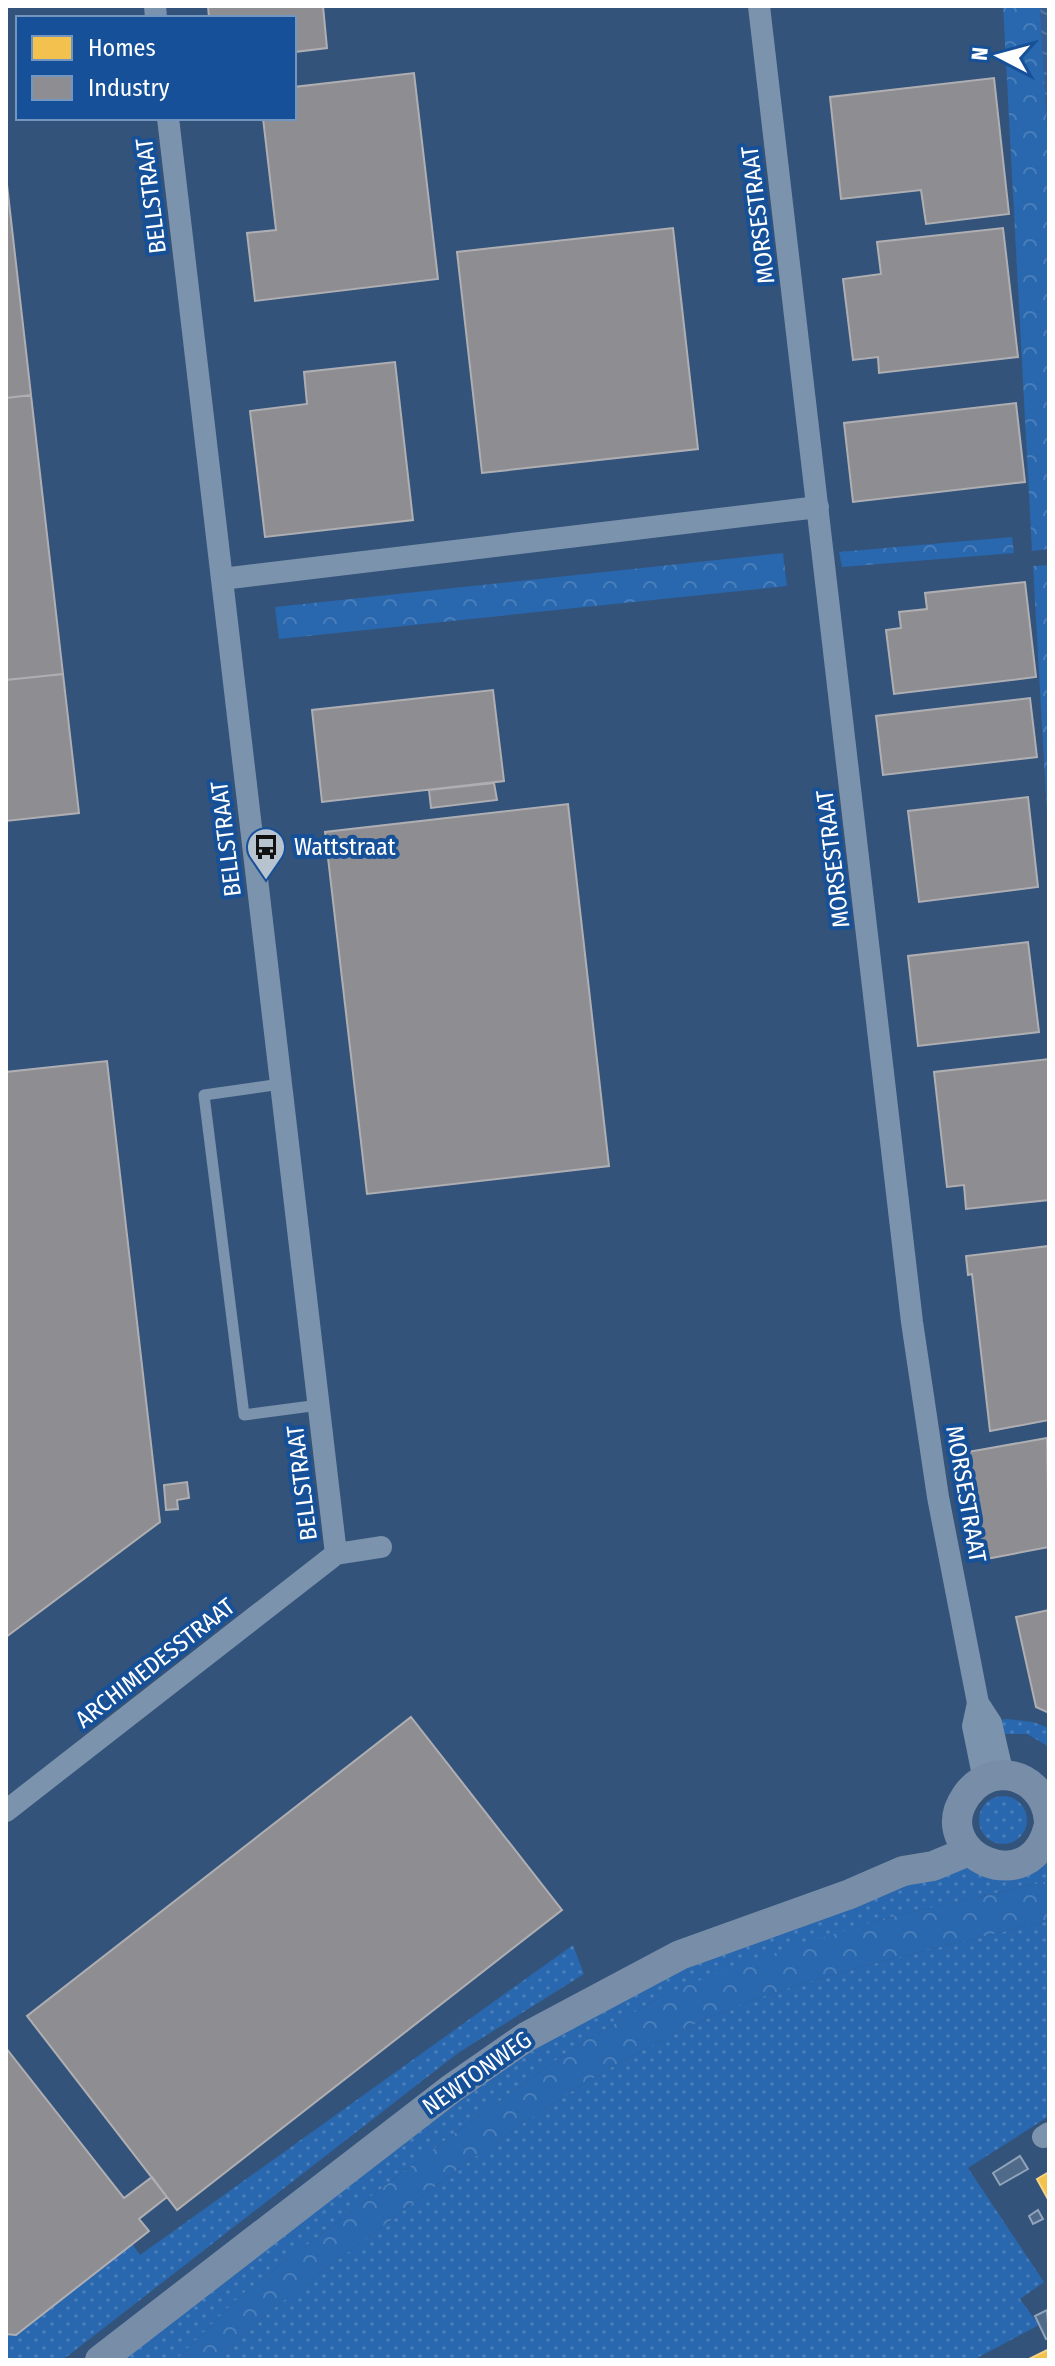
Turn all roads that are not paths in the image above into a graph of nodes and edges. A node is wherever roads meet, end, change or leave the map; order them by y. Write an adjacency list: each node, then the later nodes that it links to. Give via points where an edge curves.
1 (759, 6): 3 (street, MORSESTRAAT)
2 (168, 120): 4 (street, BELLSTRAAT)
3 (818, 507): 4 (street); 9 (street, MORSESTRAAT, via 912,1322 938,1497 978,1703 991,1723)
4 (222, 579): 5 (street, BELLSTRAAT)
5 (281, 1084): 6 (street, BELLSTRAAT); 6 (lane, via 204,1095 244,1415)
6 (319, 1405): 8 (street, BELLSTRAAT)
7 (381, 1547): 8 (street)
8 (336, 1554): 10 (street, ARCHIMEDESSTRAAT)
9 (994, 1777): 11 (main road, via 1027,1782 1037,1790); 12 (main road, via 971,1788 963,1800 958,1815)
10 (6, 1811)
11 (1049, 1823): 12 (main road, via 1040,1849 1013,1866 982,1861)
12 (964, 1841): 13 (main road, NEWTONWEG, via 924,1848 903,1871 680,1955 526,2037)
13 (100, 2360)

